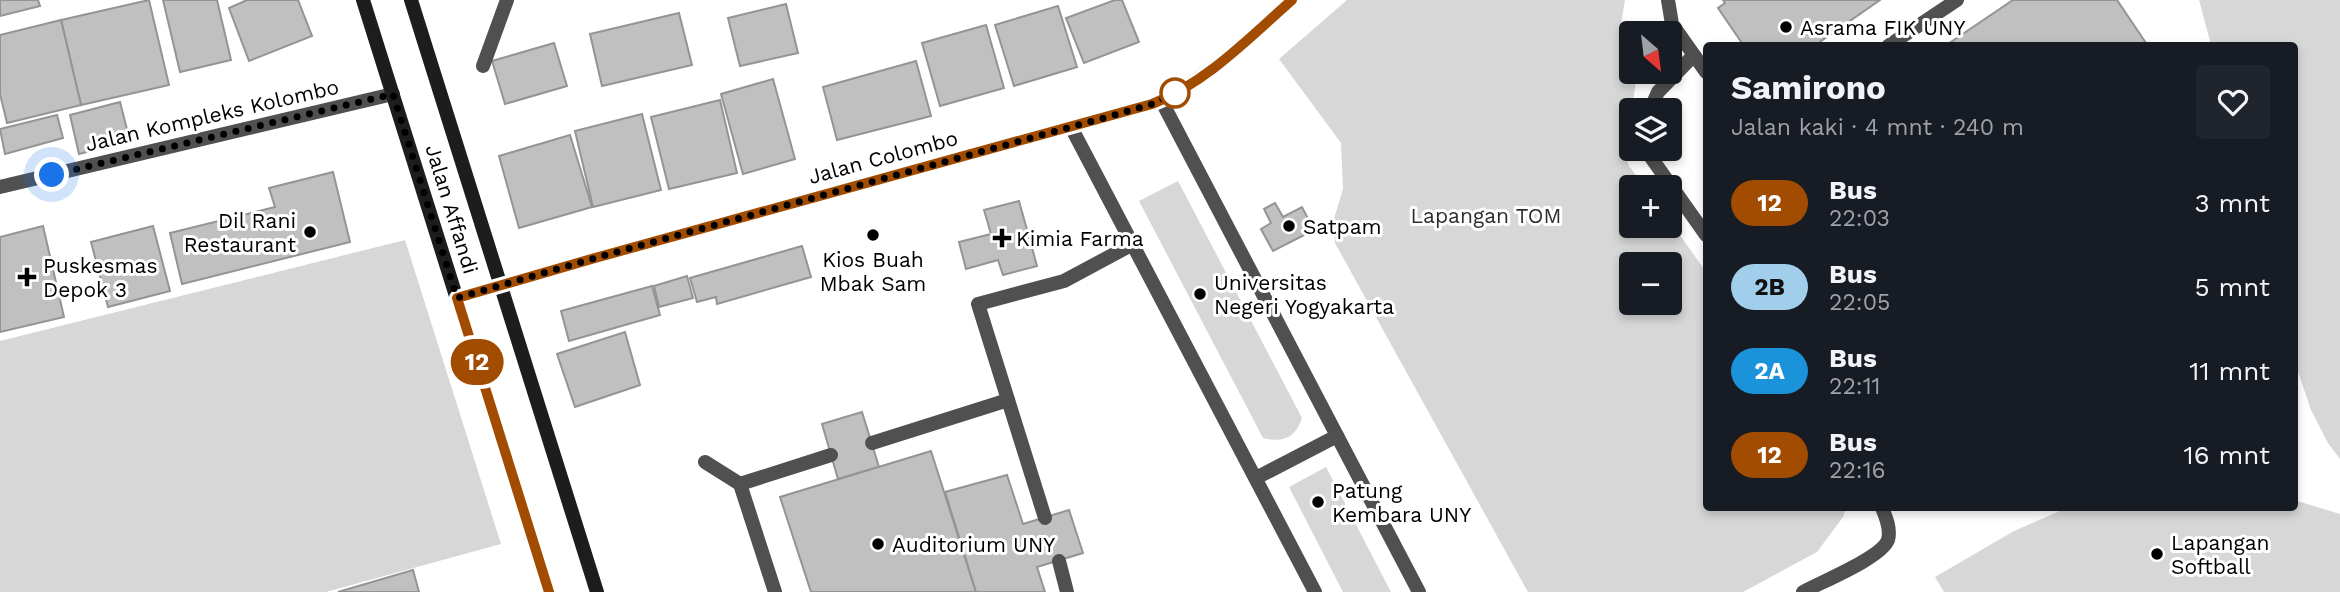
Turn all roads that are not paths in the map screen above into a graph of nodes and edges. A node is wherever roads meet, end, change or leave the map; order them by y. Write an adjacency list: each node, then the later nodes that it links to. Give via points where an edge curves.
1 (363, 0): 11 (main road, Jalan Affandi)
2 (411, 0): 19 (main road, Jalan Affandi)
3 (507, 0): 9 (street)
4 (1292, 0): 13 (main road, Jalan Colombo, via 1221,62)
5 (1668, 0): 8 (street, via 1672,24)
6 (1957, 0): 7 (street)
7 (1894, 42)
8 (1693, 55): 10 (street); 12 (street)
9 (483, 66)
10 (1703, 68)
11 (393, 94): 16 (street, Jalan Kompleks Kolombo); 20 (main road, Jalan Affandi)
12 (1655, 98)
13 (1161, 100): 14 (main road, Jalan Colombo); 22 (street)
14 (1071, 127): 18 (street); 19 (main road, Jalan Colombo)
15 (1654, 161): 17 (street)
16 (0, 187)
17 (1703, 231)
18 (1133, 244): 21 (street, via 1064,281 978,304); 26 (street)
19 (501, 286): 20 (main road, Jalan Colombo); 32 (main road, Jalan Affandi)
20 (457, 298): 31 (main road, Jalan Affandi)
21 (1008, 400): 23 (street); 29 (street)
22 (1337, 436): 26 (street); 36 (street)
23 (872, 443)
24 (831, 455): 27 (street)
25 (705, 462): 27 (street)
26 (1256, 478): 35 (street)
27 (740, 484): 33 (street)
28 (1883, 511): 37 (street, via 1888,540 1879,552)
29 (1045, 518)
30 (1059, 561): 34 (street)
31 (549, 592)
32 (597, 592)
33 (775, 592)
34 (1067, 592)
35 (1315, 592)
36 (1419, 592)
37 (1803, 592)

